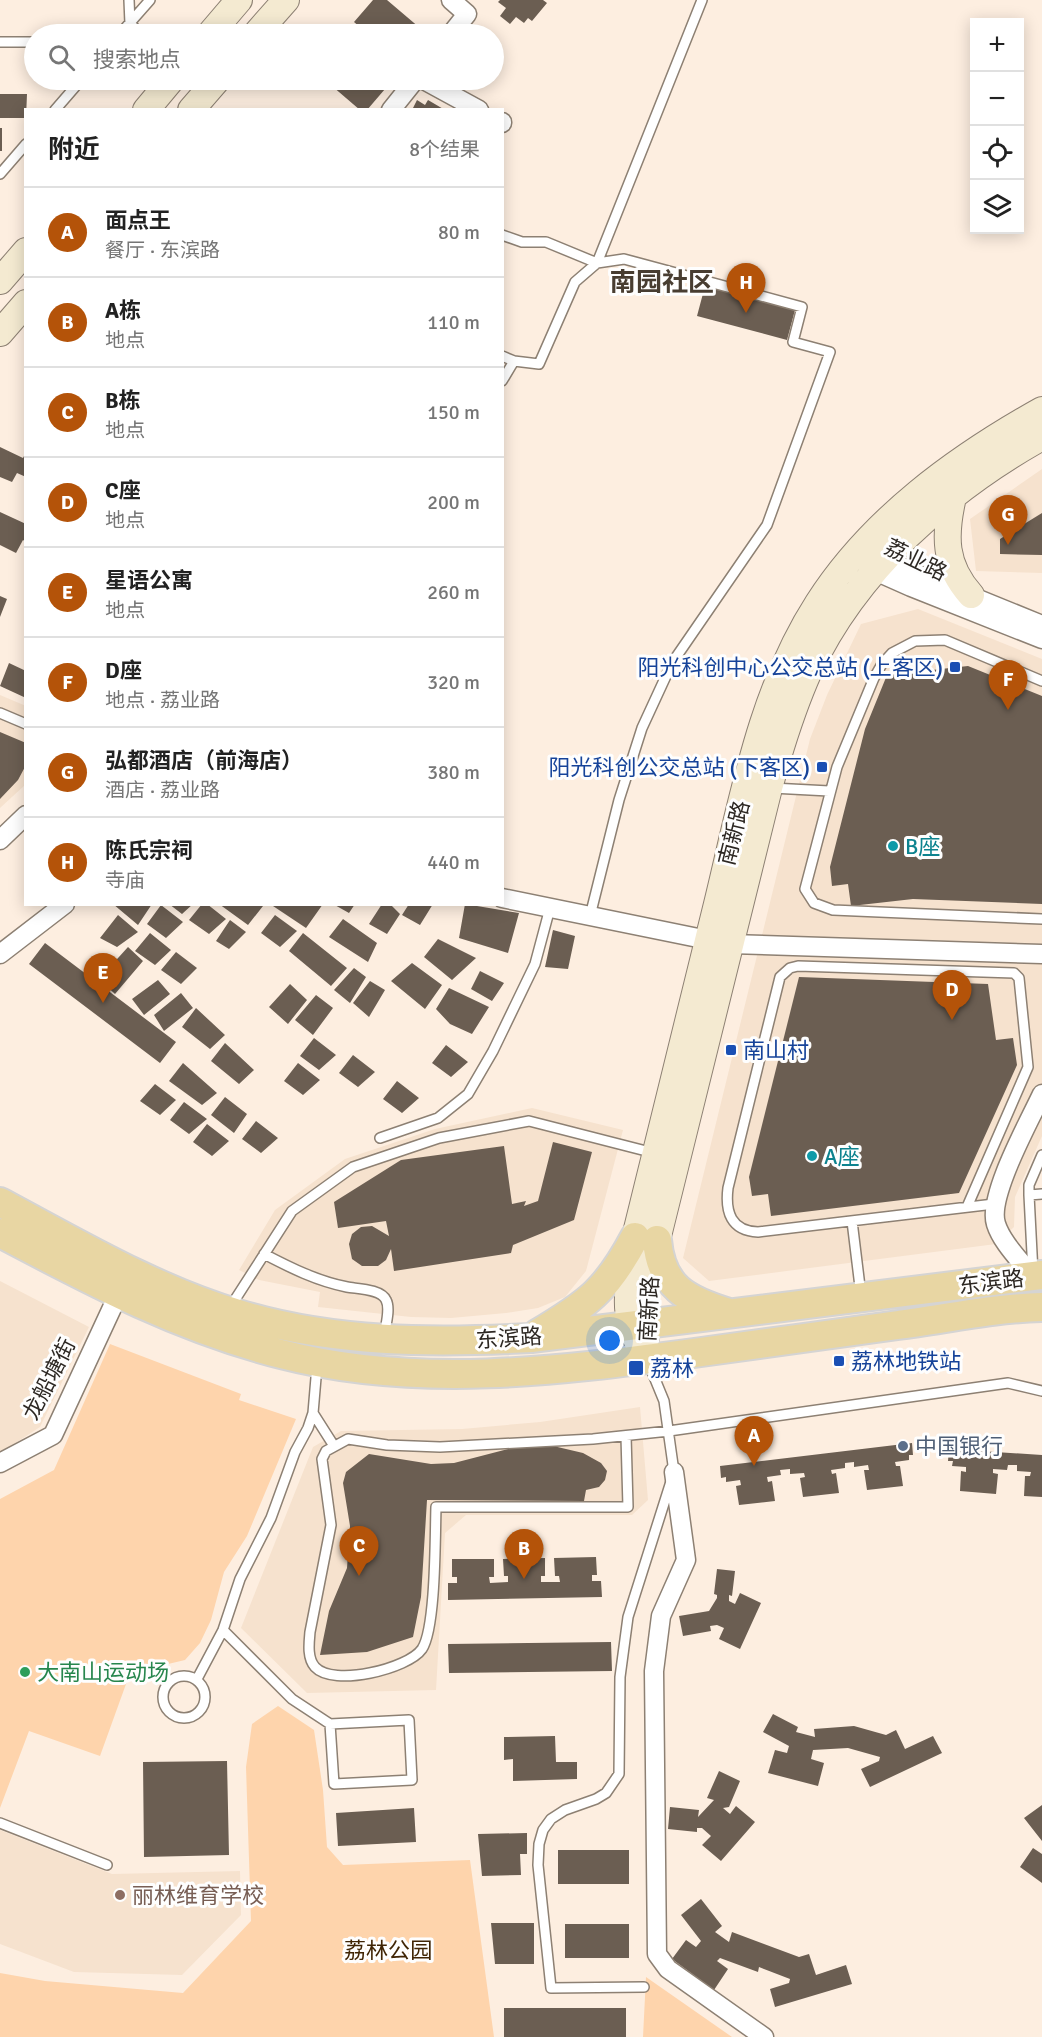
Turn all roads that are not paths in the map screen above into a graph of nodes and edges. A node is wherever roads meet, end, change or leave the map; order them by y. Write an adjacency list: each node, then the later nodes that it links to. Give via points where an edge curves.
1 (129, 0): 7 (lane)
2 (150, 0): 7 (lane)
3 (239, 0): 8 (main road)
4 (286, 0): 9 (main road)
5 (452, 0): 10 (street, via 467,14)
6 (702, 0): 27 (lane)
7 (130, 24)
8 (219, 24)
9 (265, 24)
10 (459, 24)
11 (0, 42): 12 (lane)
12 (24, 42)
13 (72, 90): 18 (lane)
14 (163, 90): 19 (main road)
15 (209, 90): 20 (main road)
16 (407, 90): 21 (street)
17 (442, 90): 22 (street)
18 (57, 108)
19 (148, 108)
20 (194, 108)
21 (393, 108)
22 (475, 108)
23 (24, 146): 24 (lane)
24 (0, 174)
25 (504, 236): 27 (lane, via 522,242 546,242)
26 (24, 253): 28 (main road)
27 (597, 263): 32 (lane, via 575,282 539,364); 52 (lane, via 624,259 802,307 793,342 830,352 767,525 672,663 642,728)
28 (0, 281)
29 (24, 305): 30 (main road)
30 (0, 333)
31 (504, 357): 32 (lane)
32 (514, 361): 33 (lane)
33 (504, 378)
34 (1042, 410): 37 (main road, 南新路, via 998,435 923,488)
35 (1042, 437): 36 (main road, 南新路)
36 (953, 497): 38 (main road, 南新路); 39 (main road, via 947,522 947,554 959,582)
37 (856, 553): 38 (street, 荔业路); 54 (main road, 南新路, via 798,638 773,696 748,774)
38 (880, 565): 39 (street, 荔业路); 41 (street, 荔业路); 45 (main road, 南新路, via 843,614 810,669 787,726)
39 (971, 595): 40 (street, 荔业路)
40 (1042, 625)
41 (1042, 639)
42 (1042, 681): 46 (lane, via 945,640 931,638 903,646 882,664 849,736)
43 (0, 713): 44 (lane)
44 (24, 723)
45 (769, 788): 46 (lane); 54 (main road, 南新路)
46 (830, 791): 53 (lane, via 805,889 809,900 819,907)
47 (24, 817): 48 (street)
48 (0, 840)
49 (504, 898): 51 (street)
50 (62, 906): 55 (street)
51 (550, 908): 52 (street); 58 (lane, via 535,964 468,1094 438,1118)
52 (590, 916): 54 (street)
53 (1042, 918)
54 (719, 942): 56 (street); 59 (main road, 南新路); 68 (main road, 南新路)
55 (0, 954)
56 (1042, 954)
57 (1042, 1094): 64 (street)
58 (380, 1138)
59 (655, 1154): 68 (main road, 南新路); 69 (lane, via 529,1121 439,1138 353,1167 292,1211)
60 (1042, 1155): 62 (lane, via 1029,1185)
61 (1042, 1194): 62 (lane)
62 (1029, 1195): 70 (lane)
63 (0, 1202): 74 (main road, 东滨路, via 124,1267)
64 (994, 1204): 65 (lane); 70 (street, via 999,1232)
65 (967, 1207): 66 (lane); 66 (lane, via 1028,1067 1019,978 1014,973 790,968 780,977 728,1188 728,1212 734,1224 749,1232)
66 (852, 1221): 72 (lane)
67 (0, 1233): 71 (main road, 东滨路)
68 (646, 1238): 75 (main road, via 678,1290); 76 (main road, 南新路, via 645,1295); 77 (main road, via 595,1296)
69 (264, 1254): 74 (lane); 78 (lane, via 306,1275 386,1297)
70 (1037, 1276): 72 (main road, 东滨路)
71 (118, 1295): 80 (main road, 东滨路, via 222,1338); 86 (street, 龙船塘街, via 53,1435)
72 (861, 1297): 75 (main road, 东滨路)
73 (1038, 1306): 79 (main road, 东滨路)
74 (228, 1311): 78 (main road, 东滨路, via 291,1328)
75 (734, 1314): 76 (main road, 东滨路)
76 (638, 1325): 77 (main road, 东滨路); 79 (main road, 南新路)
77 (531, 1338): 78 (main road, 东滨路)
78 (383, 1339)
79 (647, 1359): 80 (main road, 东滨路, via 536,1371 454,1374); 83 (lane, via 662,1391)
80 (317, 1361): 82 (lane)
81 (1042, 1391): 83 (lane, via 1008,1383)
82 (313, 1413): 85 (lane); 88 (lane, via 272,1518 240,1578)
83 (669, 1431): 84 (lane); 87 (lane)
84 (626, 1436): 85 (lane, via 440,1447 348,1440); 85 (lane, via 628,1507 436,1507 430,1618 422,1648 399,1664 338,1676 314,1666 309,1648 331,1525 322,1459)
85 (334, 1446)
86 (0, 1462)
87 (674, 1472): 93 (lane, via 628,1617 620,1677 620,1774 606,1793 551,1819 539,1844 551,1988); 94 (street, via 686,1560 661,1616 654,1671 657,1954 668,1969)
88 (223, 1630): 89 (lane); 90 (lane, via 292,1699)
89 (197, 1679): 89 (lane, via 176,1677 166,1686 164,1700 170,1712 183,1718 201,1710 206,1697)
90 (330, 1724): 90 (lane, via 334,1784 412,1780 409,1720)
91 (0, 1823): 92 (lane)
92 (107, 1865)
93 (644, 1987)
94 (764, 2037)

